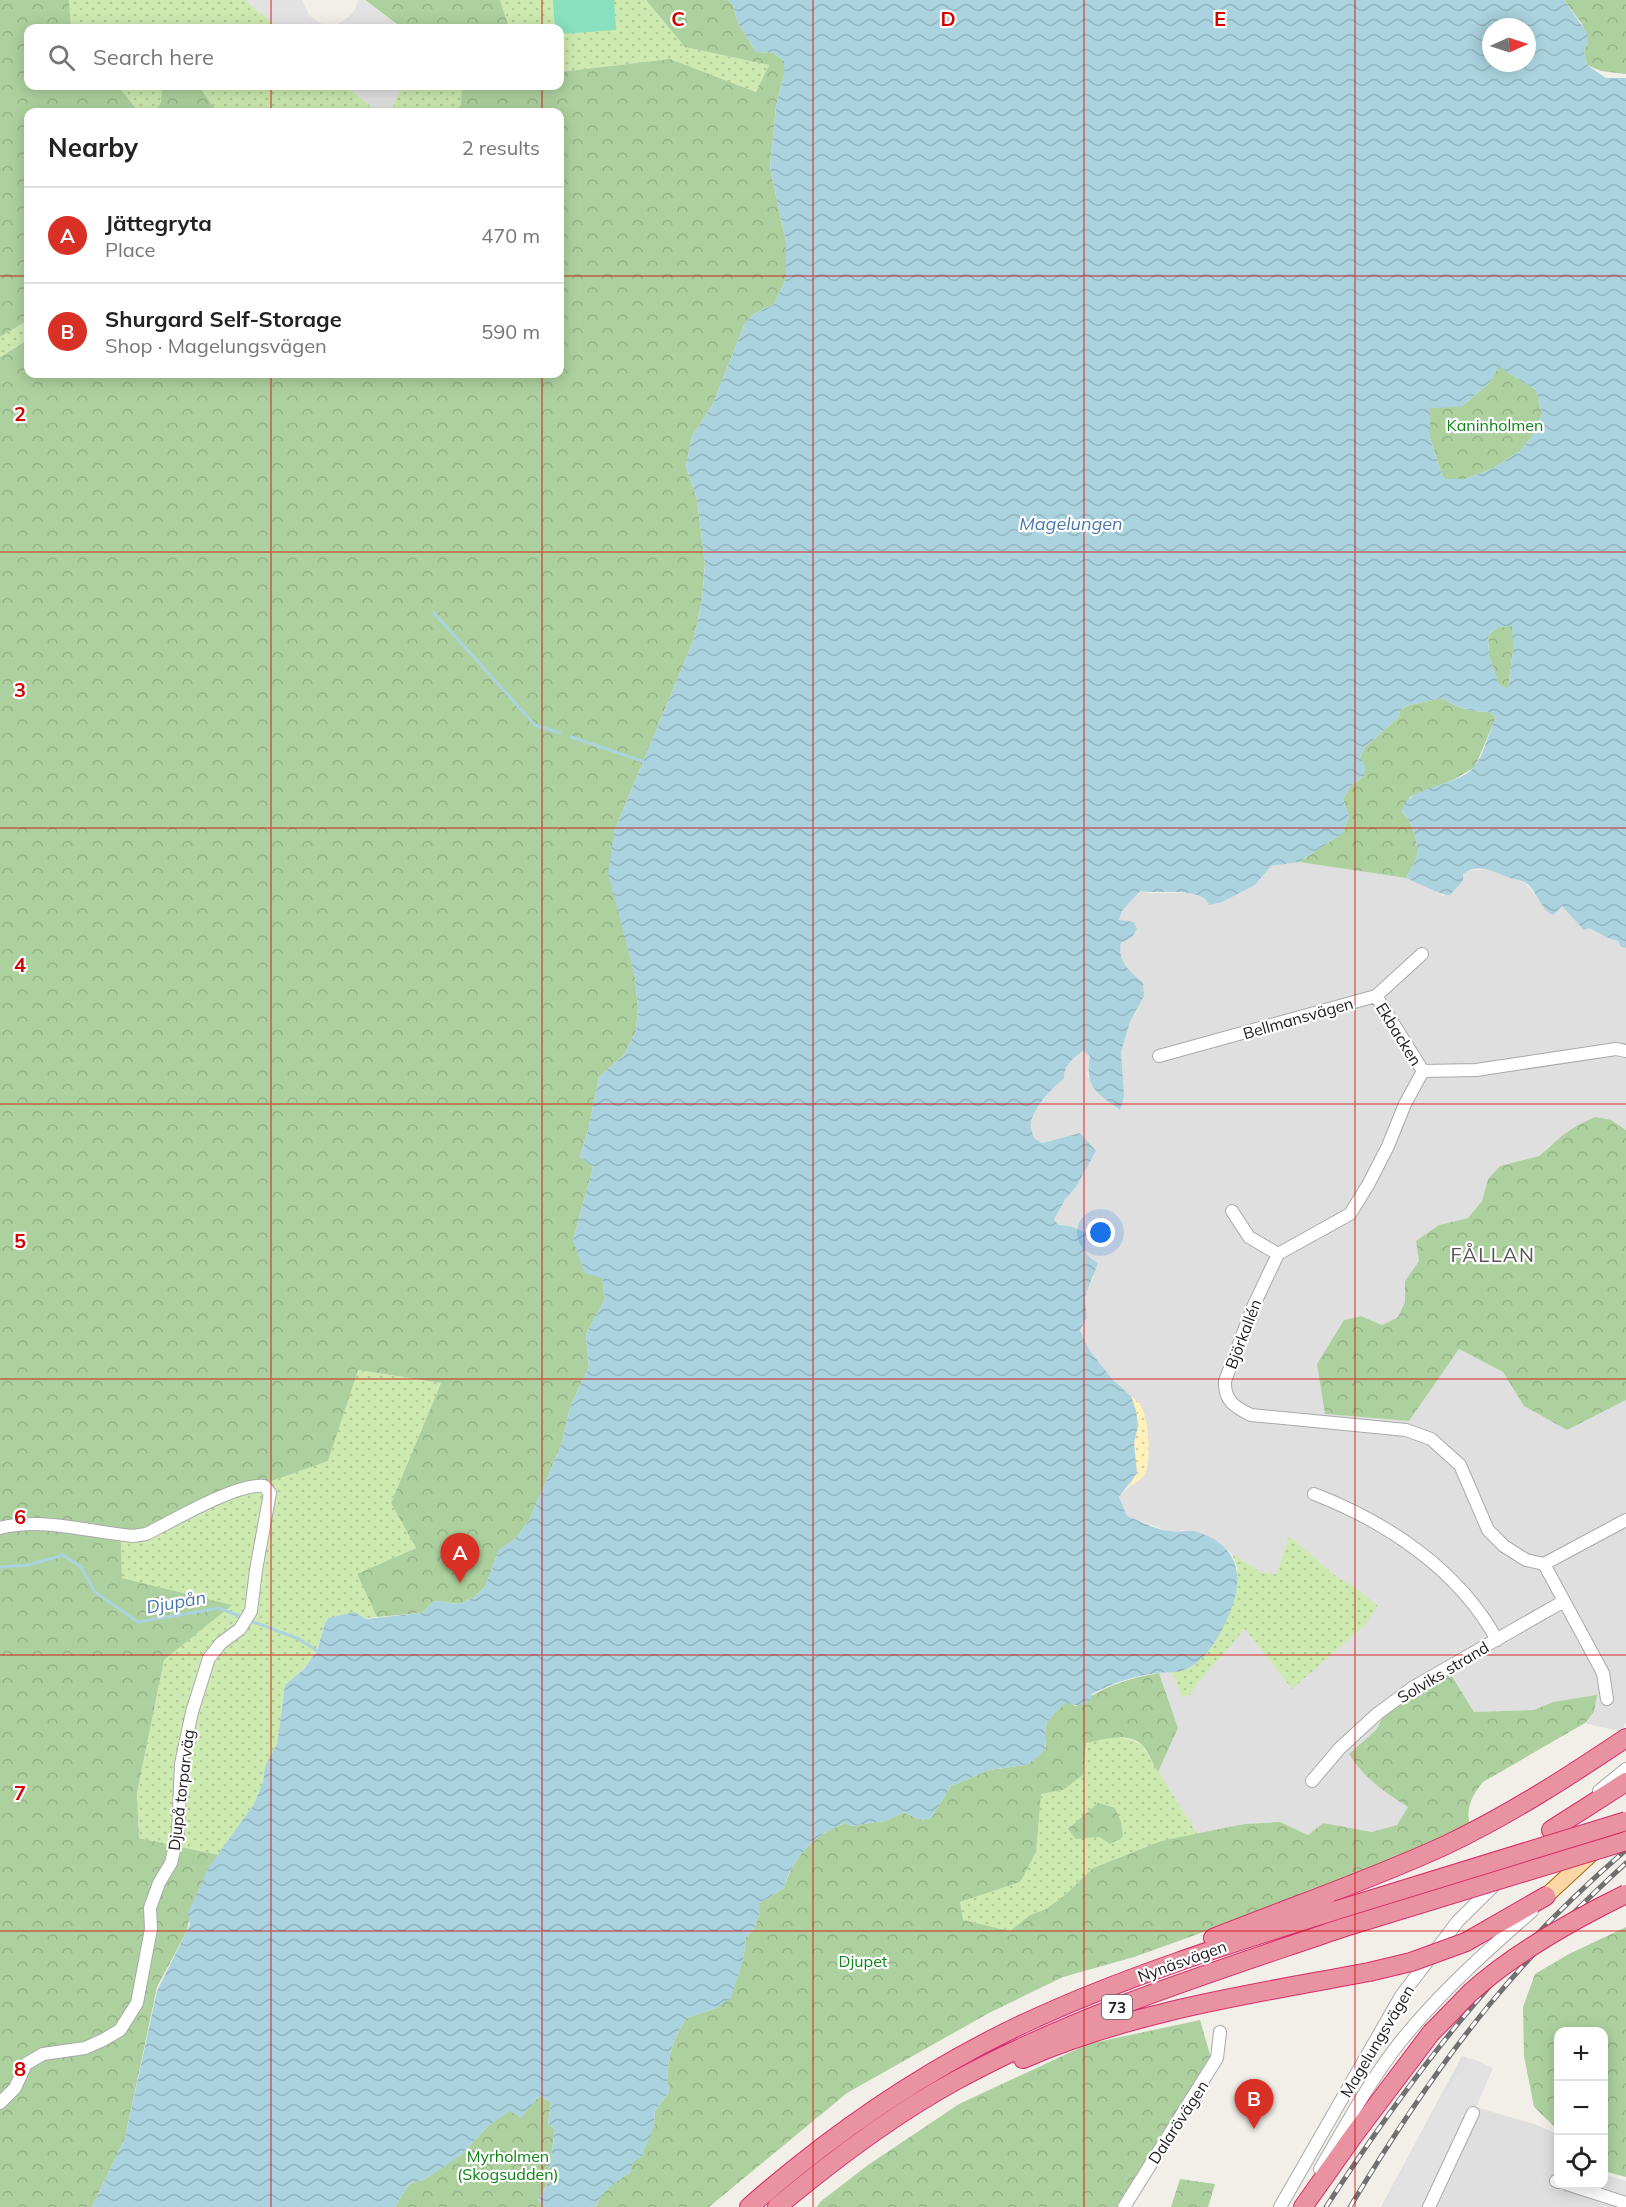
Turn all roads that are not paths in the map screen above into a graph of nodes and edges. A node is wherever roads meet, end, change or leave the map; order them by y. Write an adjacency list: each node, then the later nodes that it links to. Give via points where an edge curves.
1 (1422, 954): 2 (street, Bellmansvägen)
2 (1376, 996): 4 (street, Bellmansvägen); 5 (street, Ekbacken)
3 (1626, 1052): 5 (street, via 1616,1049 1476,1070)
4 (1159, 1056)
5 (1423, 1071): 7 (street, via 1350,1214)
6 (1232, 1211): 7 (street, via 1249,1237)
7 (1278, 1254): 11 (street, Björkallén, via 1228,1370 1225,1392 1230,1400 1251,1415 1406,1430 1431,1439 1460,1465 1488,1530 1526,1560)
8 (1314, 1494): 13 (street, Solviks strand, via 1346,1506 1418,1550 1459,1588)
9 (1626, 1520): 11 (street)
10 (0, 1528): 26 (street, Djupå torparväg, via 46,1523 132,1536 146,1534 248,1486 264,1486 270,1493 251,1611 240,1629 209,1658 192,1712 181,1764 178,1834 171,1863 150,1908 151,1929 136,2003 120,2030 103,2040 85,2048 43,2054 26,2064 15,2088)
11 (1544, 1564): 12 (street)
12 (1564, 1600): 13 (street, Solviks strand); 14 (street, via 1604,1674)
13 (1497, 1640): 17 (street, Solviks strand, via 1412,1688 1377,1714)
14 (1607, 1699)
15 (1626, 1738): 24 (highway, via 1512,1810)
16 (1626, 1769): 20 (street, Magelungsvägen)
17 (1312, 1781)
18 (1626, 1782): 20 (highway)
19 (1626, 1822): 23 (main road, Magelungsvägen); 24 (highway, Nynäsvägen / 73, bridge)
20 (1551, 1830): 34 (street, Magelungsvägen, via 1458,1922 1401,1996)
21 (1626, 1841): 27 (highway, Nynäsvägen / 73, bridge, via 1342,1928 1087,2018 955,2081)
22 (1626, 1894): 35 (highway, bridge, via 1583,1915 1471,1992 1431,2033)
23 (1546, 1896): 27 (highway, bridge, via 1466,1942 1411,1962 1142,2018 1039,2052); 35 (street, Magelungsvägen, via 1452,1982 1408,2031 1365,2091)
24 (1334, 1901): 31 (highway, Nynäsvägen / 73, via 1078,2000 936,2070 825,2144)
25 (1220, 2032): 33 (street, Dalarövägen, via 1213,2066)
26 (0, 2103)
27 (903, 2112): 32 (highway, Nynäsvägen / 73)
28 (1473, 2113): 36 (street)
29 (1583, 2189): 30 (street)
30 (1626, 2203)
31 (749, 2207)
32 (777, 2207)
33 (1124, 2207)
34 (1280, 2207)
35 (1301, 2207)
36 (1429, 2207)

